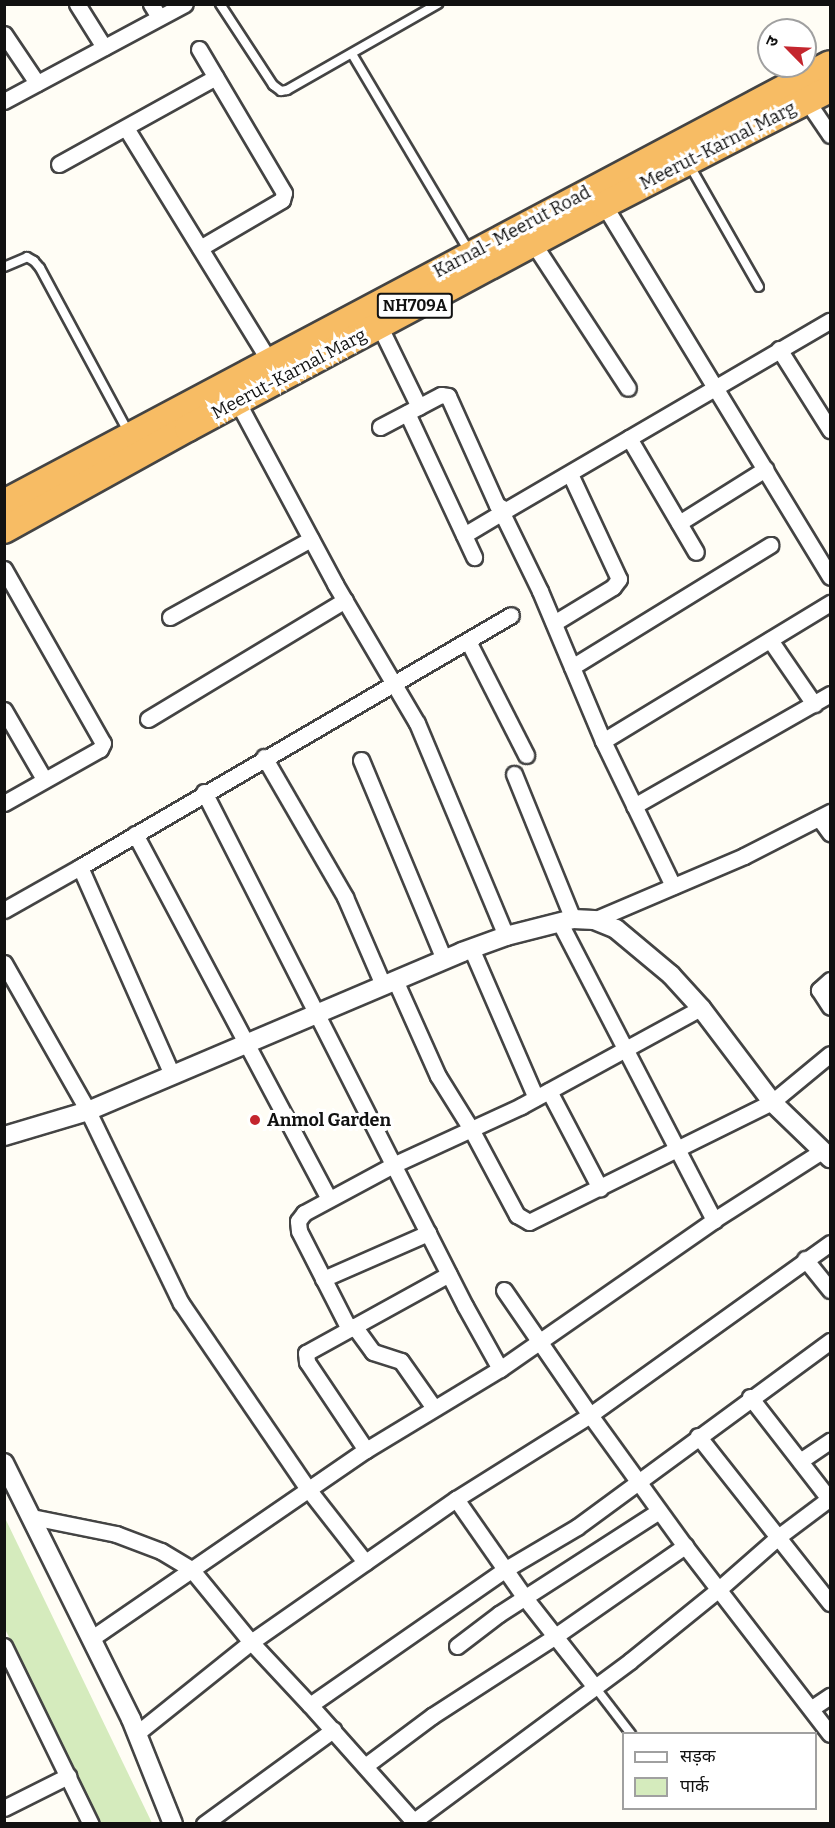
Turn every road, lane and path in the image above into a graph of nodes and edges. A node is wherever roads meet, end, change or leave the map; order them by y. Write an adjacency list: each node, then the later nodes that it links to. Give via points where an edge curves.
1 (77, 4): 7 (street)
2 (185, 4): 5 (street)
3 (220, 4): 9 (lane, via 273,85 281,91)
4 (438, 4): 9 (lane)
5 (155, 11): 7 (street)
6 (4, 34): 12 (street)
7 (105, 46): 12 (street)
8 (199, 49): 11 (street)
9 (352, 54): 23 (lane)
10 (831, 64): 23 (highway, Karnal- Meerut Road / NH709A)
11 (216, 77): 16 (street); 22 (street, via 284,193 282,200)
12 (38, 83): 14 (street)
13 (831, 89): 15 (highway, Meerut-Karnal Marg / NH709A)
14 (4, 100)
15 (807, 101): 17 (street); 18 (highway, Meerut-Karnal Marg / NH709A)
16 (126, 128): 19 (street); 22 (street)
17 (831, 135)
18 (688, 162): 20 (highway, Meerut-Karnal Marg / NH709A); 25 (lane)
19 (59, 164)
20 (604, 205): 21 (highway, Meerut-Karnal Marg / NH709A); 31 (street)
21 (533, 243): 27 (highway, Meerut-Karnal Marg / NH709A); 30 (street)
22 (200, 248): 29 (street)
23 (471, 255): 29 (highway, Karnal- Meerut Road / NH709A)
24 (4, 267): 36 (lane, via 27,257 40,268)
25 (759, 286)
26 (831, 321): 28 (street)
27 (379, 325): 32 (highway, Meerut-Karnal Marg / NH709A); 33 (street)
28 (779, 349): 31 (street); 35 (street)
29 (270, 362): 36 (highway, Karnal- Meerut Road / NH709A)
30 (627, 388)
31 (714, 388): 37 (street); 38 (street)
32 (237, 401): 43 (highway, Meerut-Karnal Marg / NH709A); 45 (street)
33 (413, 410): 34 (street); 41 (street, via 441,395 448,396 497,505); 44 (street)
34 (380, 427)
35 (831, 430)
36 (131, 436): 40 (highway, Karnal- Meerut Road / NH709A)
37 (629, 438): 39 (street); 42 (street)
38 (765, 469): 42 (street); 50 (street)
39 (570, 474): 41 (street); 55 (street, via 619,579 613,587)
40 (4, 503)
41 (504, 512): 44 (street); 55 (street)
42 (679, 523): 47 (street)
43 (4, 530)
44 (464, 535): 48 (street)
45 (311, 539): 51 (street); 54 (street)
46 (770, 545): 58 (street)
47 (696, 552)
48 (474, 557)
49 (4, 569): 69 (street, via 102,738 100,749)
50 (831, 577)
51 (345, 600): 59 (street); 63 (street)
52 (831, 603): 56 (street)
53 (511, 615): 57 (street)
54 (171, 617)
55 (554, 623): 58 (street)
56 (770, 640): 61 (street); 64 (street)
57 (468, 641): 59 (street); 65 (street)
58 (572, 667): 64 (street)
59 (393, 683): 66 (street); 81 (street, via 432,755)
60 (831, 694): 61 (street)
61 (814, 704): 72 (street)
62 (6, 718): 69 (street)
63 (148, 719)
64 (603, 741): 72 (street)
65 (526, 755)
66 (264, 757): 70 (street); 86 (street)
67 (361, 760): 83 (street)
68 (514, 774): 80 (street)
69 (44, 779): 71 (street)
70 (204, 792): 75 (street); 89 (street)
71 (4, 803)
72 (634, 806): 77 (street)
73 (825, 815): 74 (street); 77 (street, via 753,852)
74 (831, 833)
75 (135, 834): 76 (street); 90 (street)
76 (80, 867): 78 (street); 93 (street)
77 (673, 886): 79 (street)
78 (4, 910)
79 (594, 920): 80 (street); 88 (street, via 616,929 671,975)
80 (567, 921): 81 (street); 91 (street)
81 (506, 936): 82 (street)
82 (471, 948): 83 (street); 94 (street)
83 (444, 959): 86 (street)
84 (4, 963): 96 (street)
85 (831, 980): 87 (street, via 819,990)
86 (389, 982): 89 (street); 97 (street, via 438,1076)
87 (831, 1007)
88 (701, 1008): 91 (street); 95 (street)
89 (316, 1013): 90 (street); 101 (street)
90 (247, 1042): 93 (street); 103 (street)
91 (625, 1052): 94 (street); 99 (street)
92 (831, 1054): 95 (street)
93 (172, 1075): 96 (street)
94 (542, 1095): 97 (street); 102 (street)
95 (772, 1102): 99 (street); 100 (street)
96 (88, 1110): 98 (street); 125 (street, via 181,1303)
97 (471, 1129): 101 (street); 102 (street, via 517,1215 524,1221 534,1221)
98 (4, 1136)
99 (677, 1150): 102 (street); 104 (street)
100 (826, 1154): 104 (street)
101 (393, 1165): 103 (street); 105 (street)
102 (600, 1188)
103 (329, 1199): 109 (street, via 304,1213 297,1226)
104 (714, 1220): 113 (street)
105 (428, 1233): 108 (street); 109 (street)
106 (831, 1243): 107 (street)
107 (804, 1259): 111 (street); 118 (street, via 712,1330)
108 (449, 1274): 112 (street); 115 (street)
109 (324, 1279): 112 (street)
110 (504, 1290): 113 (street)
111 (831, 1290)
112 (351, 1327): 117 (street, via 373,1352 401,1361); 121 (street, via 309,1350 306,1358)
113 (540, 1341): 115 (street); 118 (street)
114 (831, 1341): 116 (street)
115 (500, 1369): 117 (street)
116 (750, 1397): 119 (street); 122 (street)
117 (434, 1408): 121 (street)
118 (590, 1415): 124 (street); 126 (street)
119 (698, 1436): 124 (street); 130 (street)
120 (831, 1441): 122 (street)
121 (366, 1450): 125 (street)
122 (800, 1461): 127 (street)
123 (4, 1463): 129 (street)
124 (639, 1483): 128 (street); 134 (street)
125 (308, 1489): 132 (street); 133 (street)
126 (456, 1499): 132 (street); 134 (street)
127 (830, 1499): 130 (street)
128 (659, 1511): 131 (street); 136 (street)
129 (32, 1518): 133 (street, via 116,1534 161,1551); 139 (street)
130 (778, 1537): 135 (street); 137 (street)
131 (685, 1546): 135 (street); 138 (street)
132 (365, 1562): 140 (street)
133 (191, 1569): 139 (street); 140 (street)
134 (506, 1569): 136 (street); 145 (street)
135 (719, 1589): 143 (street); 146 (street)
136 (525, 1598): 138 (street); 142 (street)
137 (831, 1603)
138 (554, 1637): 143 (street); 151 (street, via 432,1716)
139 (92, 1638): 149 (street)
140 (251, 1642): 145 (street); 149 (street)
141 (4, 1646): 152 (street)
142 (457, 1646)
143 (595, 1687): 148 (lane); 154 (street)
144 (831, 1696): 146 (street)
145 (310, 1705): 147 (street)
146 (812, 1708): 150 (street)
147 (333, 1730): 151 (street); 157 (street)
148 (629, 1732)
149 (136, 1734): 156 (street)
150 (831, 1734)
151 (365, 1766): 154 (street)
152 (68, 1776): 153 (street); 155 (street)
153 (4, 1808)
154 (415, 1822)
155 (92, 1824)
156 (173, 1824)
157 (204, 1824)

